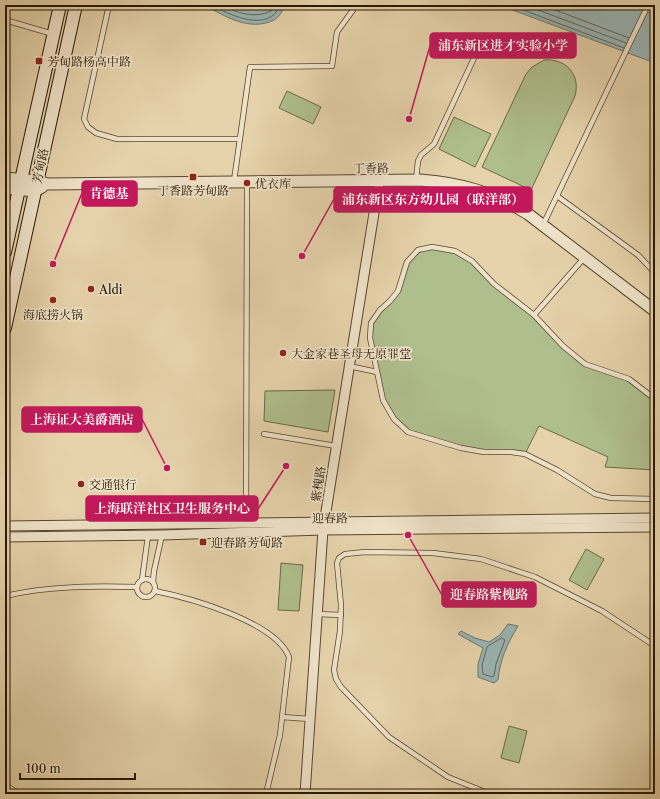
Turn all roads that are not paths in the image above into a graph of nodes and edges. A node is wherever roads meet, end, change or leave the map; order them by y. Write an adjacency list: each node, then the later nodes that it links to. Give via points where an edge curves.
1 (60, 5): 7 (main road, 芳甸路)
2 (76, 5): 16 (main road, 芳甸路)
3 (109, 5): 9 (lane, via 84,119 88,127 96,133 117,140)
4 (353, 5): 9 (lane, via 353,10 338,32 332,66 250,67)
5 (648, 5): 18 (lane)
6 (5, 20): 7 (lane)
7 (53, 34): 15 (main road, 芳甸路)
8 (475, 56): 11 (lane, via 434,144 418,161)
9 (240, 138): 14 (lane)
10 (5, 178): 15 (street, 丁香路)
11 (416, 180): 13 (street, 丁香路); 19 (street, 丁香路, via 444,182 488,192 508,201)
12 (247, 182): 13 (street, 丁香路); 14 (street, 丁香路); 33 (lane)
13 (379, 182): 26 (street, 紫槐路)
14 (234, 183): 16 (street, 丁香路)
15 (20, 184): 16 (street, 丁香路); 17 (street, 丁香路); 20 (main road, 芳甸路)
16 (40, 185): 25 (main road, 芳甸路)
17 (5, 188)
18 (557, 196): 19 (lane); 22 (lane, via 638,255)
19 (543, 225): 21 (street, 丁香路)
20 (5, 252)
21 (585, 257): 23 (street, 丁香路); 24 (lane)
22 (655, 273)
23 (655, 311)
24 (534, 315): 27 (lane, via 494,284 472,261 455,251 432,247 418,250 407,262 398,291 371,323 370,338); 28 (lane, via 563,346 585,364 629,379)
25 (5, 328)
26 (349, 366): 27 (lane); 30 (street, 紫槐路)
27 (377, 372): 31 (lane, via 382,400 394,419 408,432 461,448 525,454 595,494 611,498)
28 (655, 399)
29 (264, 434): 30 (lane)
30 (336, 446): 35 (street, 紫槐路)
31 (655, 499)
32 (655, 518): 35 (street, 迎春路)
33 (246, 522): 34 (street, 迎春路); 35 (street, 迎春路); 37 (lane)
34 (5, 526)
35 (323, 526): 36 (street, 迎春路); 37 (street, 迎春路); 46 (street, 紫槐路)
36 (655, 526)
37 (246, 533): 38 (street, 迎春路)
38 (162, 535): 39 (street, 迎春路); 42 (lane)
39 (148, 536): 40 (street, 迎春路); 41 (lane)
40 (5, 537)
41 (142, 580): 42 (lane, via 148,579); 43 (lane)
42 (153, 582): 44 (lane)
43 (137, 587): 44 (lane, via 138,593 146,598 152,596); 45 (lane, via 90,586)
44 (155, 591): 49 (lane, via 209,604 278,640 286,648 289,657)
45 (5, 596)
46 (317, 614): 47 (lane); 50 (street, 紫槐路)
47 (341, 615): 48 (lane, via 337,563 339,558 345,554 365,552 433,553 482,559 535,577 602,611); 55 (lane, via 334,670 341,687 390,737 448,778)
48 (655, 646)
49 (282, 716): 50 (lane); 53 (lane)
50 (310, 719): 54 (street, 紫槐路)
51 (5, 785): 52 (lane)
52 (20, 794)
53 (266, 794)
54 (305, 794)
55 (490, 794)

